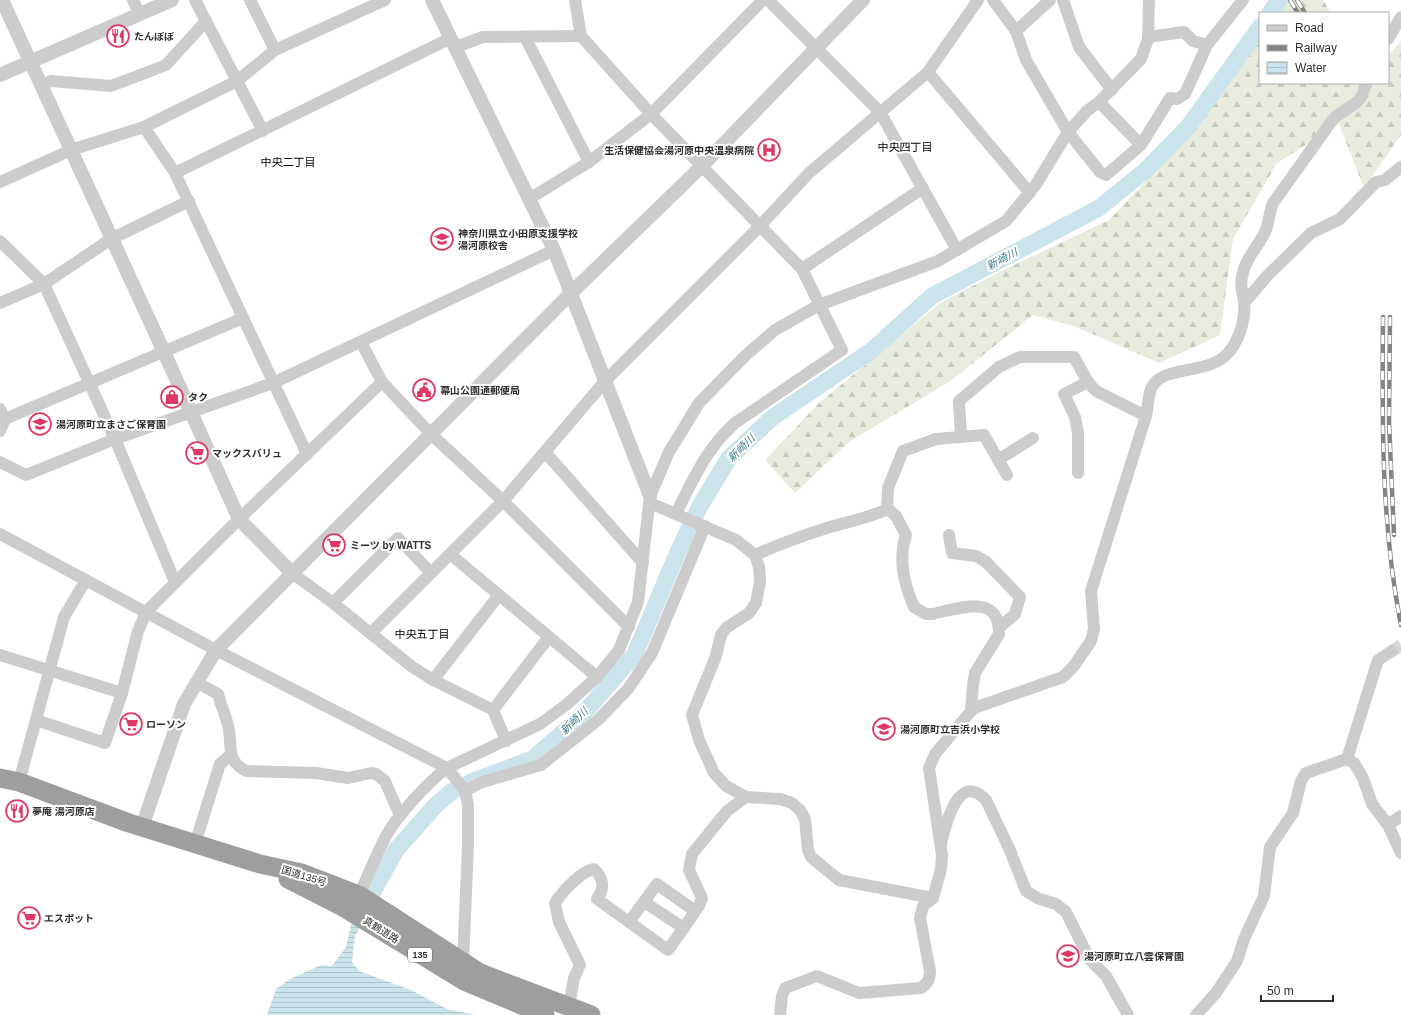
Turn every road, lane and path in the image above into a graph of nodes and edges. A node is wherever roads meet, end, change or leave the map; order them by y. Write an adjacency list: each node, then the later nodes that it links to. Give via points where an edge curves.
1 (2, 0): 30 (street)
2 (133, 0): 18 (street)
3 (172, 0): 18 (street)
4 (195, 0): 20 (street)
5 (250, 0): 29 (street)
6 (385, 0): 29 (street)
7 (432, 0): 26 (street)
8 (575, 0): 22 (street)
9 (763, 0): 39 (street)
10 (768, 0): 28 (street)
11 (862, 0): 28 (street)
12 (978, 0): 31 (street)
13 (992, 0): 21 (street)
14 (1050, 0): 21 (street)
15 (1063, 0): 36 (street, via 1080,47)
16 (1149, 0): 24 (street)
17 (1238, 2): 27 (street)
18 (140, 13): 30 (street)
19 (1401, 17): 25 (street)
20 (206, 21): 33 (street); 35 (street, via 166,65 111,86 50,81)
21 (1016, 31): 42 (street, via 1026,60)
22 (580, 36): 23 (street); 39 (street)
23 (525, 37): 26 (street, via 483,37); 45 (street)
24 (1148, 37): 27 (street, via 1184,32 1193,41); 36 (street, via 1141,58)
25 (1389, 37)
26 (454, 43): 41 (street); 52 (street)
27 (1208, 45): 43 (street, via 1185,94 1177,99 1170,98)
28 (815, 47): 38 (street); 46 (street)
29 (275, 50): 33 (street)
30 (30, 61): 32 (street); 35 (street)
31 (928, 72): 38 (street); 51 (street)
32 (0, 75)
33 (237, 81): 40 (street); 41 (street)
34 (1366, 84): 63 (street, via 1362,96 1334,118 1273,203 1266,230 1244,269 1240,288)
35 (41, 86): 44 (street)
36 (1112, 90): 37 (street)
37 (1100, 102): 42 (street, via 1087,111); 43 (street)
38 (880, 112): 50 (street); 54 (street, via 809,173)
39 (651, 114): 45 (street); 46 (street)
40 (144, 127): 44 (street); 48 (street)
41 (263, 131): 48 (street)
42 (1068, 132): 43 (street, via 1100,172 1106,175); 51 (street)
43 (1141, 145)
44 (71, 150): 49 (street); 55 (street)
45 (589, 162): 52 (street)
46 (702, 166): 54 (street); 61 (street)
47 (1401, 167): 63 (street, via 1385,180 1376,182 1340,220 1311,233 1268,275)
48 (175, 173): 53 (street)
49 (0, 182)
50 (923, 188): 58 (street); 59 (street)
51 (1030, 193): 58 (street, via 1006,221)
52 (529, 199): 57 (street)
53 (188, 201): 55 (street); 65 (street)
54 (760, 226): 59 (street); 68 (street)
55 (111, 239): 60 (street); 67 (street)
56 (0, 241): 60 (street)
57 (554, 250): 61 (street); 66 (street)
58 (958, 250): 64 (street, via 938,261)
59 (802, 269): 64 (street)
60 (44, 284): 62 (street); 72 (street)
61 (572, 292): 68 (street); 76 (street)
62 (0, 303)
63 (1244, 303): 74 (street, via 1239,336 1227,355 1212,365 1167,374 1157,380 1151,388)
64 (819, 306): 86 (street, via 775,330 746,355 699,403 669,452); 89 (street, via 842,350 734,423 720,436 710,449)
65 (243, 318): 67 (street); 71 (street)
66 (361, 342): 69 (street); 71 (street)
67 (164, 352): 72 (street); 73 (street)
68 (606, 380): 80 (street); 86 (street)
69 (382, 382): 76 (street); 81 (street)
70 (1088, 382): 74 (street, via 1096,391); 77 (street, via 1074,357 1020,357 999,367 959,401); 84 (street, via 1064,394 1075,417 1078,433)
71 (273, 383): 73 (street); 81 (street)
72 (90, 384): 75 (street); 79 (street)
73 (191, 412): 79 (street); 90 (street)
74 (1146, 416): 117 (street, via 1091,591 1094,629 1091,641 1063,677)
75 (2, 420)
76 (431, 434): 87 (street); 97 (street)
77 (961, 436): 82 (street, via 984,434); 88 (street, via 936,439 903,451 888,488)
78 (1033, 438): 82 (street)
79 (115, 439): 83 (street, via 26,475); 100 (street)
80 (545, 452): 87 (street); 96 (street)
81 (307, 454): 90 (street)
82 (998, 460): 85 (street)
83 (0, 462)
84 (1078, 472)
85 (1007, 475)
86 (650, 499): 89 (street); 96 (street)
87 (503, 501): 94 (street); 104 (street)
88 (887, 509): 95 (street, via 862,520 809,534); 105 (street, via 896,516 906,535 901,560 914,607 926,614 932,614 978,605 992,611)
89 (679, 514): 91 (street)
90 (239, 519): 97 (street); 100 (street)
91 (705, 526): 95 (street, via 736,540); 125 (street, via 652,653 628,689 598,720 541,765 482,782)
92 (0, 534): 99 (street)
93 (949, 535): 105 (street, via 952,553 976,556 986,562 1020,597 1015,614)
94 (450, 554): 98 (street); 101 (street)
95 (755, 555): 126 (street, via 760,582 756,603 749,613 726,628 721,635 716,656 692,715 699,740 714,773 726,786)
96 (643, 563): 104 (street, via 638,602)
97 (292, 573): 102 (street); 108 (street)
98 (431, 573): 102 (street, via 398,538); 106 (street)
99 (86, 580): 103 (street); 111 (street, via 64,617)
100 (176, 582): 103 (street)
101 (499, 595): 107 (street); 113 (street)
102 (333, 603): 106 (street)
103 (147, 612): 108 (street); 115 (street, via 138,631)
104 (628, 627): 112 (street, via 619,650)
105 (1000, 627): 117 (street, via 997,640 974,678)
106 (371, 633): 113 (street, via 411,666)
107 (549, 637): 112 (street); 116 (street)
108 (216, 650): 114 (street); 122 (street)
109 (1392, 651): 121 (street, via 1378,660)
110 (0, 655): 111 (street)
111 (50, 670): 115 (street); 118 (street)
112 (597, 677): 119 (street, via 540,724)
113 (433, 680): 116 (street)
114 (196, 682): 120 (street, via 218,694 229,730); 130 (street, via 184,704)
115 (122, 693): 118 (street, via 106,743)
116 (493, 710): 119 (street)
117 (971, 711): 132 (street, via 935,754 930,768)
118 (36, 720): 124 (street)
119 (506, 742): 122 (street)
120 (231, 755): 127 (street, via 238,766 246,771 316,773 348,778 376,774 385,781); 131 (street, via 220,764)
121 (1347, 759): 129 (street, via 1354,763 1363,778 1372,804); 147 (street, via 1306,773 1303,777 1293,813 1270,847 1264,896 1236,962 1216,993)
122 (447, 768): 125 (street); 127 (street)
123 (0, 778): 124 (highway, 国道135号 / 135)
124 (19, 782): 130 (highway, 国道135号 / 135)
125 (465, 791): 141 (street, via 468,805 468,845)
126 (746, 797): 136 (street, via 780,799 792,803 800,810 805,819 811,857 839,880); 138 (street, via 727,811 692,854 689,870 702,898)
127 (400, 816): 135 (street, via 386,835)
128 (1401, 816): 129 (street)
129 (1388, 824): 133 (street)
130 (142, 827): 131 (highway, 国道135号 / 135)
131 (195, 844): 134 (highway, 国道135号 / 135)
132 (940, 844): 136 (street, via 941,869); 146 (street, via 954,802 970,792 982,795 1009,848 1026,891 1037,898 1056,904 1066,912 1090,960 1106,976)
133 (1401, 853)
134 (260, 864): 135 (highway, 国道135号 / 135, via 302,873); 143 (highway, 真鶴道路 / 135, via 361,917 464,981)
135 (359, 895): 141 (highway, 国道135号 / 135)
136 (933, 898): 145 (street, via 923,906 920,918 930,971 927,984 921,988 859,993 817,976 785,988)
137 (644, 902): 138 (street, via 657,884); 139 (street); 140 (street)
138 (695, 911): 140 (street)
139 (629, 922): 140 (street, via 668,950); 142 (street, via 597,899 603,890 603,881 594,870 588,870 561,893 555,903 559,922 580,965 574,978)
140 (684, 928)
141 (463, 963): 142 (highway, 国道135号 / 135, via 503,983)
142 (569, 1007): 144 (highway, 国道135号 / 135)
143 (544, 1015)
144 (591, 1015)
145 (780, 1015)
146 (1128, 1015)
147 (1196, 1015)

